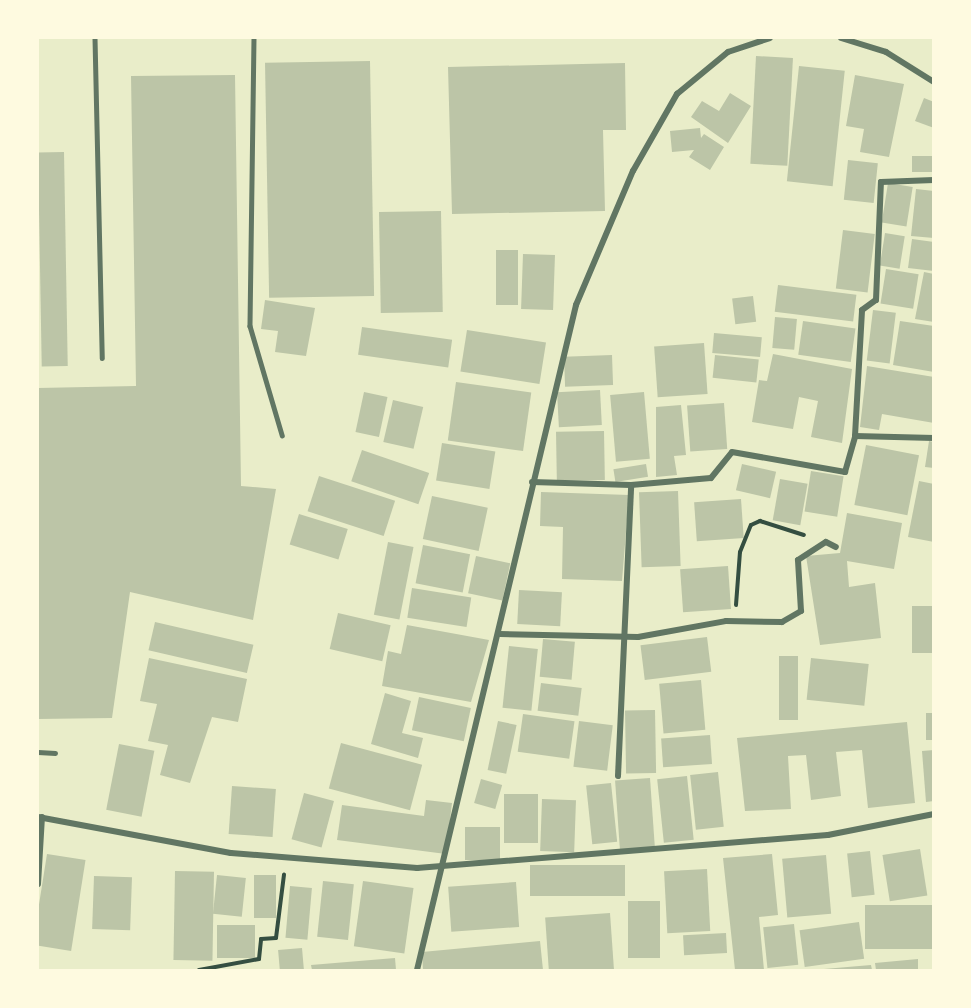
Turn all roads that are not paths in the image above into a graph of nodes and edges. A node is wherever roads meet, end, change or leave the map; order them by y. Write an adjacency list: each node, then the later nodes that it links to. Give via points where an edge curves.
1 (95, 38): 7 (lane)
2 (254, 38): 8 (lane, via 250,326)
3 (770, 38): 11 (street, via 728,52 699,72 677,94 649,139 576,305)
4 (841, 38): 5 (street, via 886,52)
5 (933, 82)
6 (933, 180): 9 (street, via 881,182 876,300 862,310)
7 (102, 358)
8 (282, 435)
9 (855, 436): 10 (street); 12 (street, via 845,472 732,452 711,478)
10 (933, 438)
11 (532, 482): 12 (street); 14 (street)
12 (631, 485): 15 (street)
13 (836, 547): 15 (street, via 826,542 798,560 797,617 726,621)
14 (500, 634): 15 (street); 21 (street)
15 (622, 637): 18 (street, via 626,691)
16 (38, 752): 17 (lane)
17 (55, 753)
18 (618, 776)
19 (933, 814): 21 (street, via 828,835)
20 (40, 817): 21 (street, via 285,859); 22 (street)
21 (442, 868): 23 (street)
22 (38, 884)
23 (417, 970)

